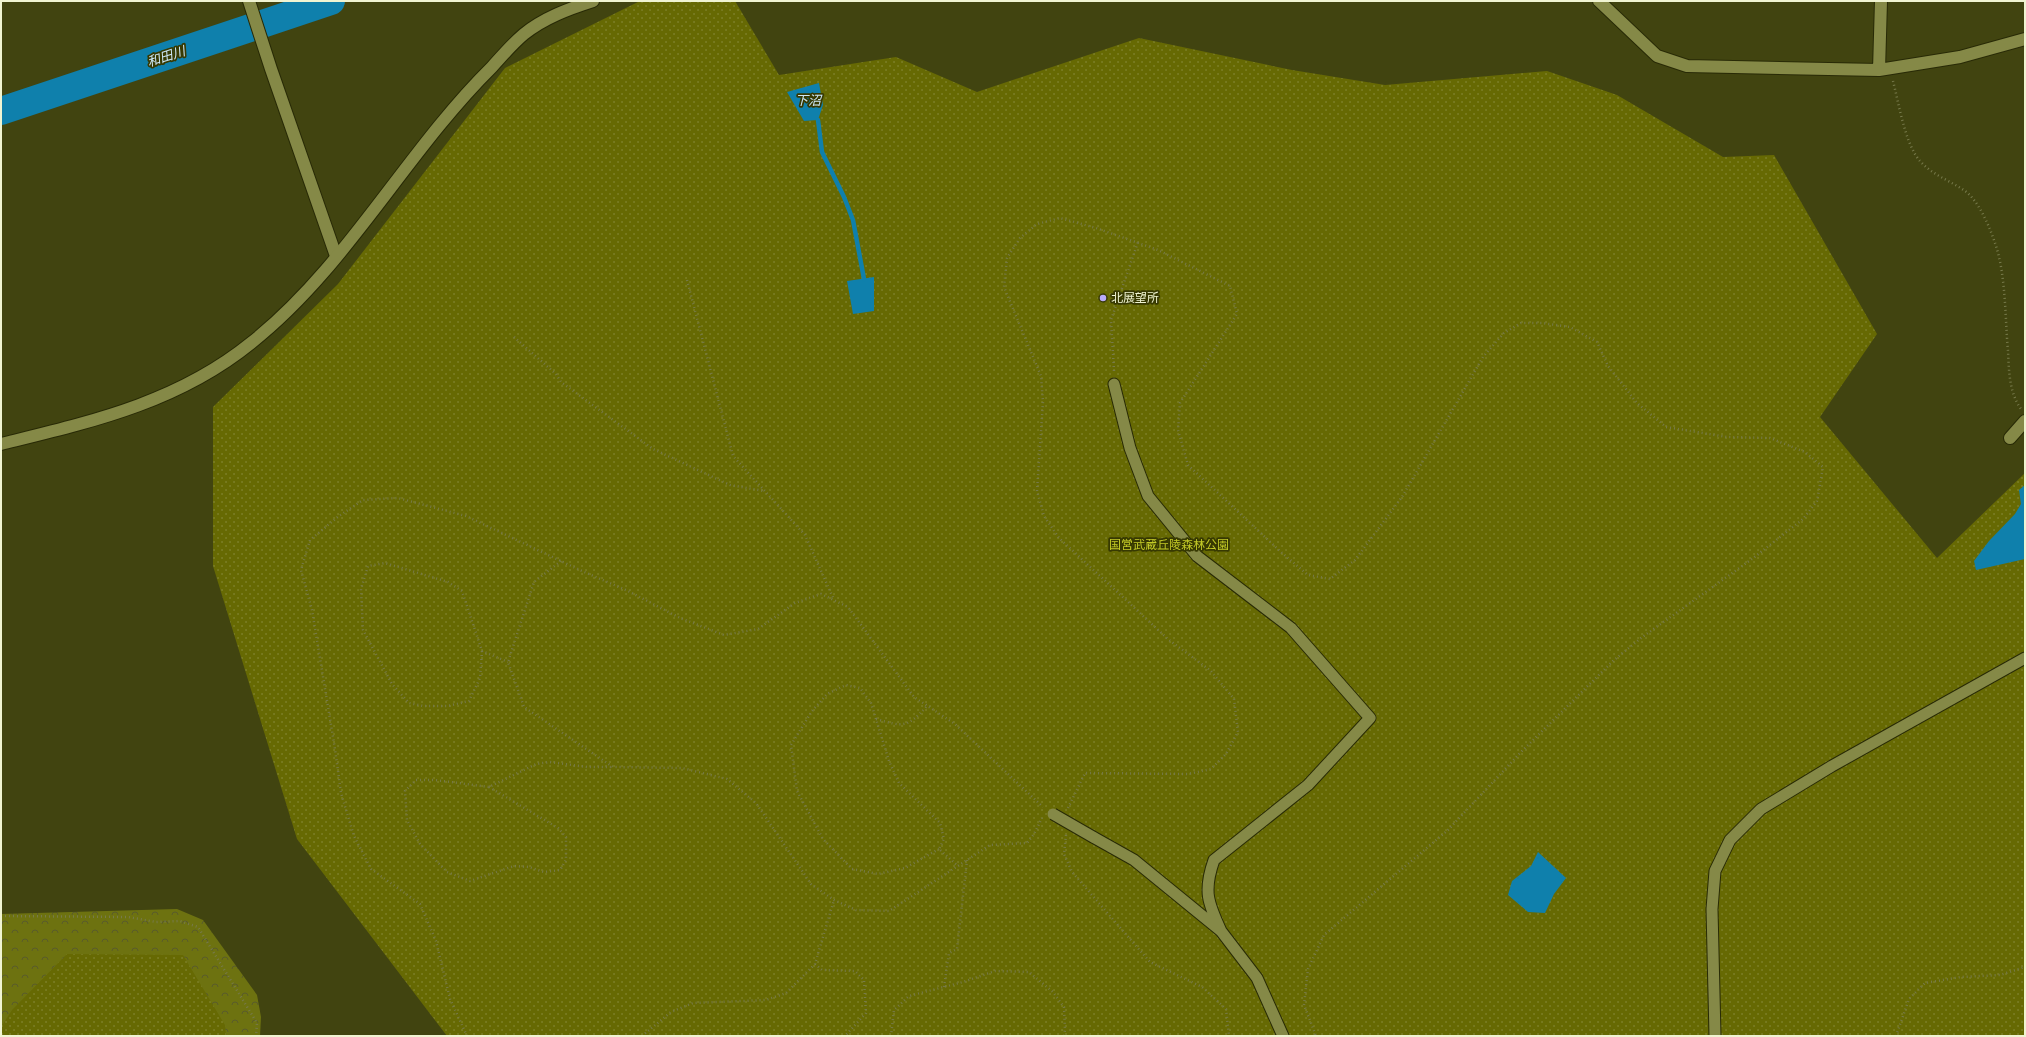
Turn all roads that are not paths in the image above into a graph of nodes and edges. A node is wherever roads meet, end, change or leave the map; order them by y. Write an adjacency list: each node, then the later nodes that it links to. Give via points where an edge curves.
1 (249, 1): 7 (street)
2 (593, 1): 7 (street, via 557,13 524,34 462,96)
3 (1599, 1): 6 (street, via 1657,56 1687,66)
4 (1881, 1): 6 (street)
5 (2025, 38): 6 (street, via 1960,57)
6 (1884, 69)
7 (336, 256): 11 (street, via 308,289 256,339 207,373 143,405 94,421)
8 (1114, 384): 14 (street, via 1130,448 1148,496 1197,556 1292,628 1370,718 1308,785 1214,860 1207,878 1208,904)
9 (2025, 421): 10 (street)
10 (2010, 438)
11 (1, 444)
12 (2025, 658): 16 (street, via 1832,766 1761,809 1730,840 1715,871 1712,908)
13 (1050, 812): 14 (street, bridge, via 1134,860)
14 (1221, 931): 15 (street, via 1257,978)
15 (1283, 1036)
16 (1715, 1036)

